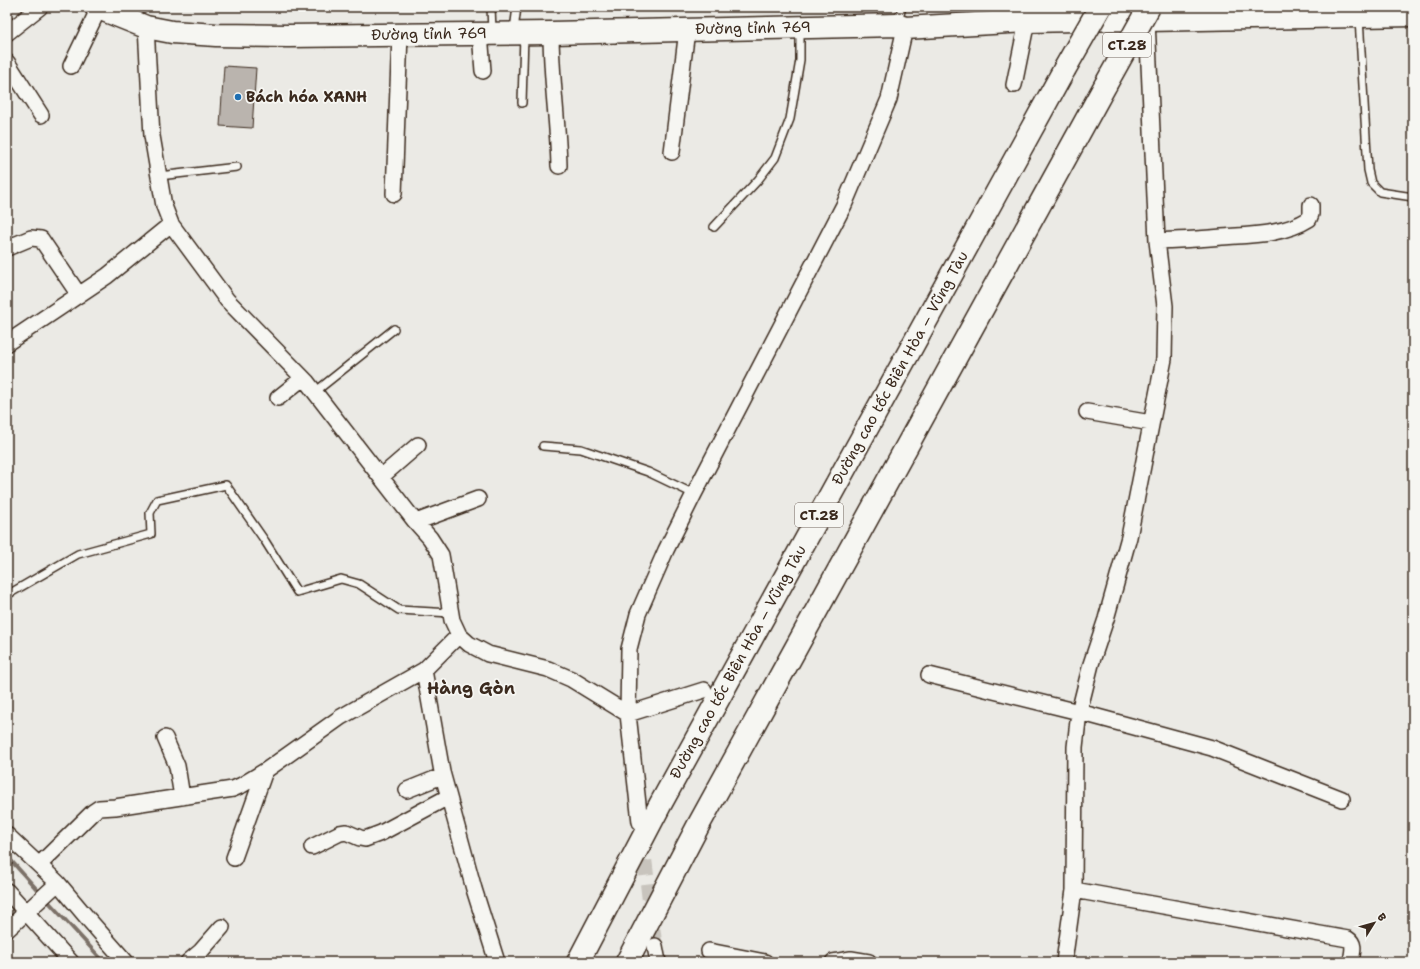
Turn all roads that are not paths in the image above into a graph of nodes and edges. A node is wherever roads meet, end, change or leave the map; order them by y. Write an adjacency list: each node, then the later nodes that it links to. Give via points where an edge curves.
1 (40, 7): 15 (street)
2 (491, 7): 16 (lane)
3 (517, 7): 16 (lane)
4 (1100, 7): 82 (main road, Đường cao tốc Biên Hòa – Vũng Tàu / CT.28, bridge, via 664,798)
5 (98, 8): 12 (main road, Đường tỉnh 769); 20 (street)
6 (1304, 12): 7 (main road, Đường tỉnh 769); 9 (main road, Đường tỉnh 769)
7 (1148, 13): 11 (main road, Đường tỉnh 769, via 1127,19); 34 (street); 83 (main road, CT.28, bridge, via 1106,84 698,826)
8 (1413, 15): 9 (main road, Đường tỉnh 769)
9 (1359, 16): 30 (lane, via 1368,170 1371,183 1380,192)
10 (901, 20): 11 (main road, Đường tỉnh 769); 13 (main road, Đường tỉnh 769); 47 (street, via 889,99 844,204)
11 (1027, 21): 22 (street)
12 (146, 27): 18 (main road, Đường tỉnh 769, via 172,32 216,35); 28 (street, via 152,136)
13 (800, 27): 14 (main road, Đường tỉnh 769); 33 (lane, via 800,60 790,119 775,158)
14 (687, 30): 17 (main road, Đường tỉnh 769); 25 (street)
15 (7, 33)
16 (502, 33): 17 (main road, Đường tỉnh 769); 18 (main road, Đường tỉnh 769); 21 (street); 23 (lane)
17 (552, 33): 26 (street, via 551,56)
18 (400, 34): 29 (street)
19 (7, 62): 24 (street)
20 (71, 66)
21 (483, 71)
22 (1014, 85)
23 (522, 103)
24 (41, 115)
25 (672, 152)
26 (559, 166)
27 (237, 167): 28 (lane)
28 (159, 176): 32 (street, via 164,206)
29 (394, 194)
30 (1413, 197)
31 (1311, 205): 34 (street, via 1309,220 1281,230 1256,235)
32 (171, 224): 36 (street, via 107,276); 39 (street, via 227,300)
33 (714, 227)
34 (1157, 242): 43 (street, via 1165,306 1164,359)
35 (7, 248): 36 (street, via 31,238 41,239)
36 (79, 295): 38 (street)
37 (394, 329): 40 (lane)
38 (7, 343)
39 (303, 378): 40 (street); 41 (street)
40 (315, 392): 46 (street)
41 (278, 398)
42 (1087, 412): 43 (street)
43 (1151, 423): 56 (street, via 1129,538)
44 (418, 446): 46 (street)
45 (543, 446): 47 (lane, via 581,449 648,472)
46 (381, 476): 49 (street)
47 (694, 494): 57 (street, via 638,614 629,649)
48 (478, 499): 49 (street)
49 (416, 522): 51 (street, via 441,555)
50 (7, 595): 51 (lane, via 78,554 151,534 150,513 157,500 226,485 297,592 341,578 359,584 400,610)
51 (451, 613): 52 (street)
52 (459, 635): 53 (street); 57 (street, via 488,654 548,669 571,679)
53 (424, 670): 59 (street, via 341,717); 60 (street)
54 (929, 675): 56 (street)
55 (704, 690): 57 (street)
56 (1079, 712): 64 (street, via 1212,748); 71 (street, via 1075,746)
57 (628, 714): 65 (street)
58 (165, 738): 62 (street, via 177,766)
59 (265, 771): 62 (street, via 233,789); 68 (street)
60 (442, 776): 61 (street); 63 (street)
61 (407, 790)
62 (182, 796): 69 (street, via 99,808)
63 (448, 796): 67 (street, via 391,828 365,839 346,832); 81 (street)
64 (1342, 798)
65 (640, 822)
66 (7, 835): 69 (street)
67 (312, 847)
68 (234, 858)
69 (39, 865): 70 (street)
70 (56, 885): 73 (street); 79 (street)
71 (1074, 890): 88 (street); 89 (street, via 1348,939 1353,944)
72 (7, 891): 73 (street)
73 (29, 910): 75 (street); 78 (street)
74 (222, 927): 80 (street)
75 (7, 930)
76 (655, 946): 84 (street)
77 (709, 951): 85 (street)
78 (71, 962)
79 (126, 962)
80 (188, 962)
81 (497, 962)
82 (578, 962)
83 (627, 962)
84 (658, 962)
85 (765, 962)
86 (833, 962): 87 (street, via 851,959)
87 (869, 962)
88 (1064, 962)
89 (1351, 962)

